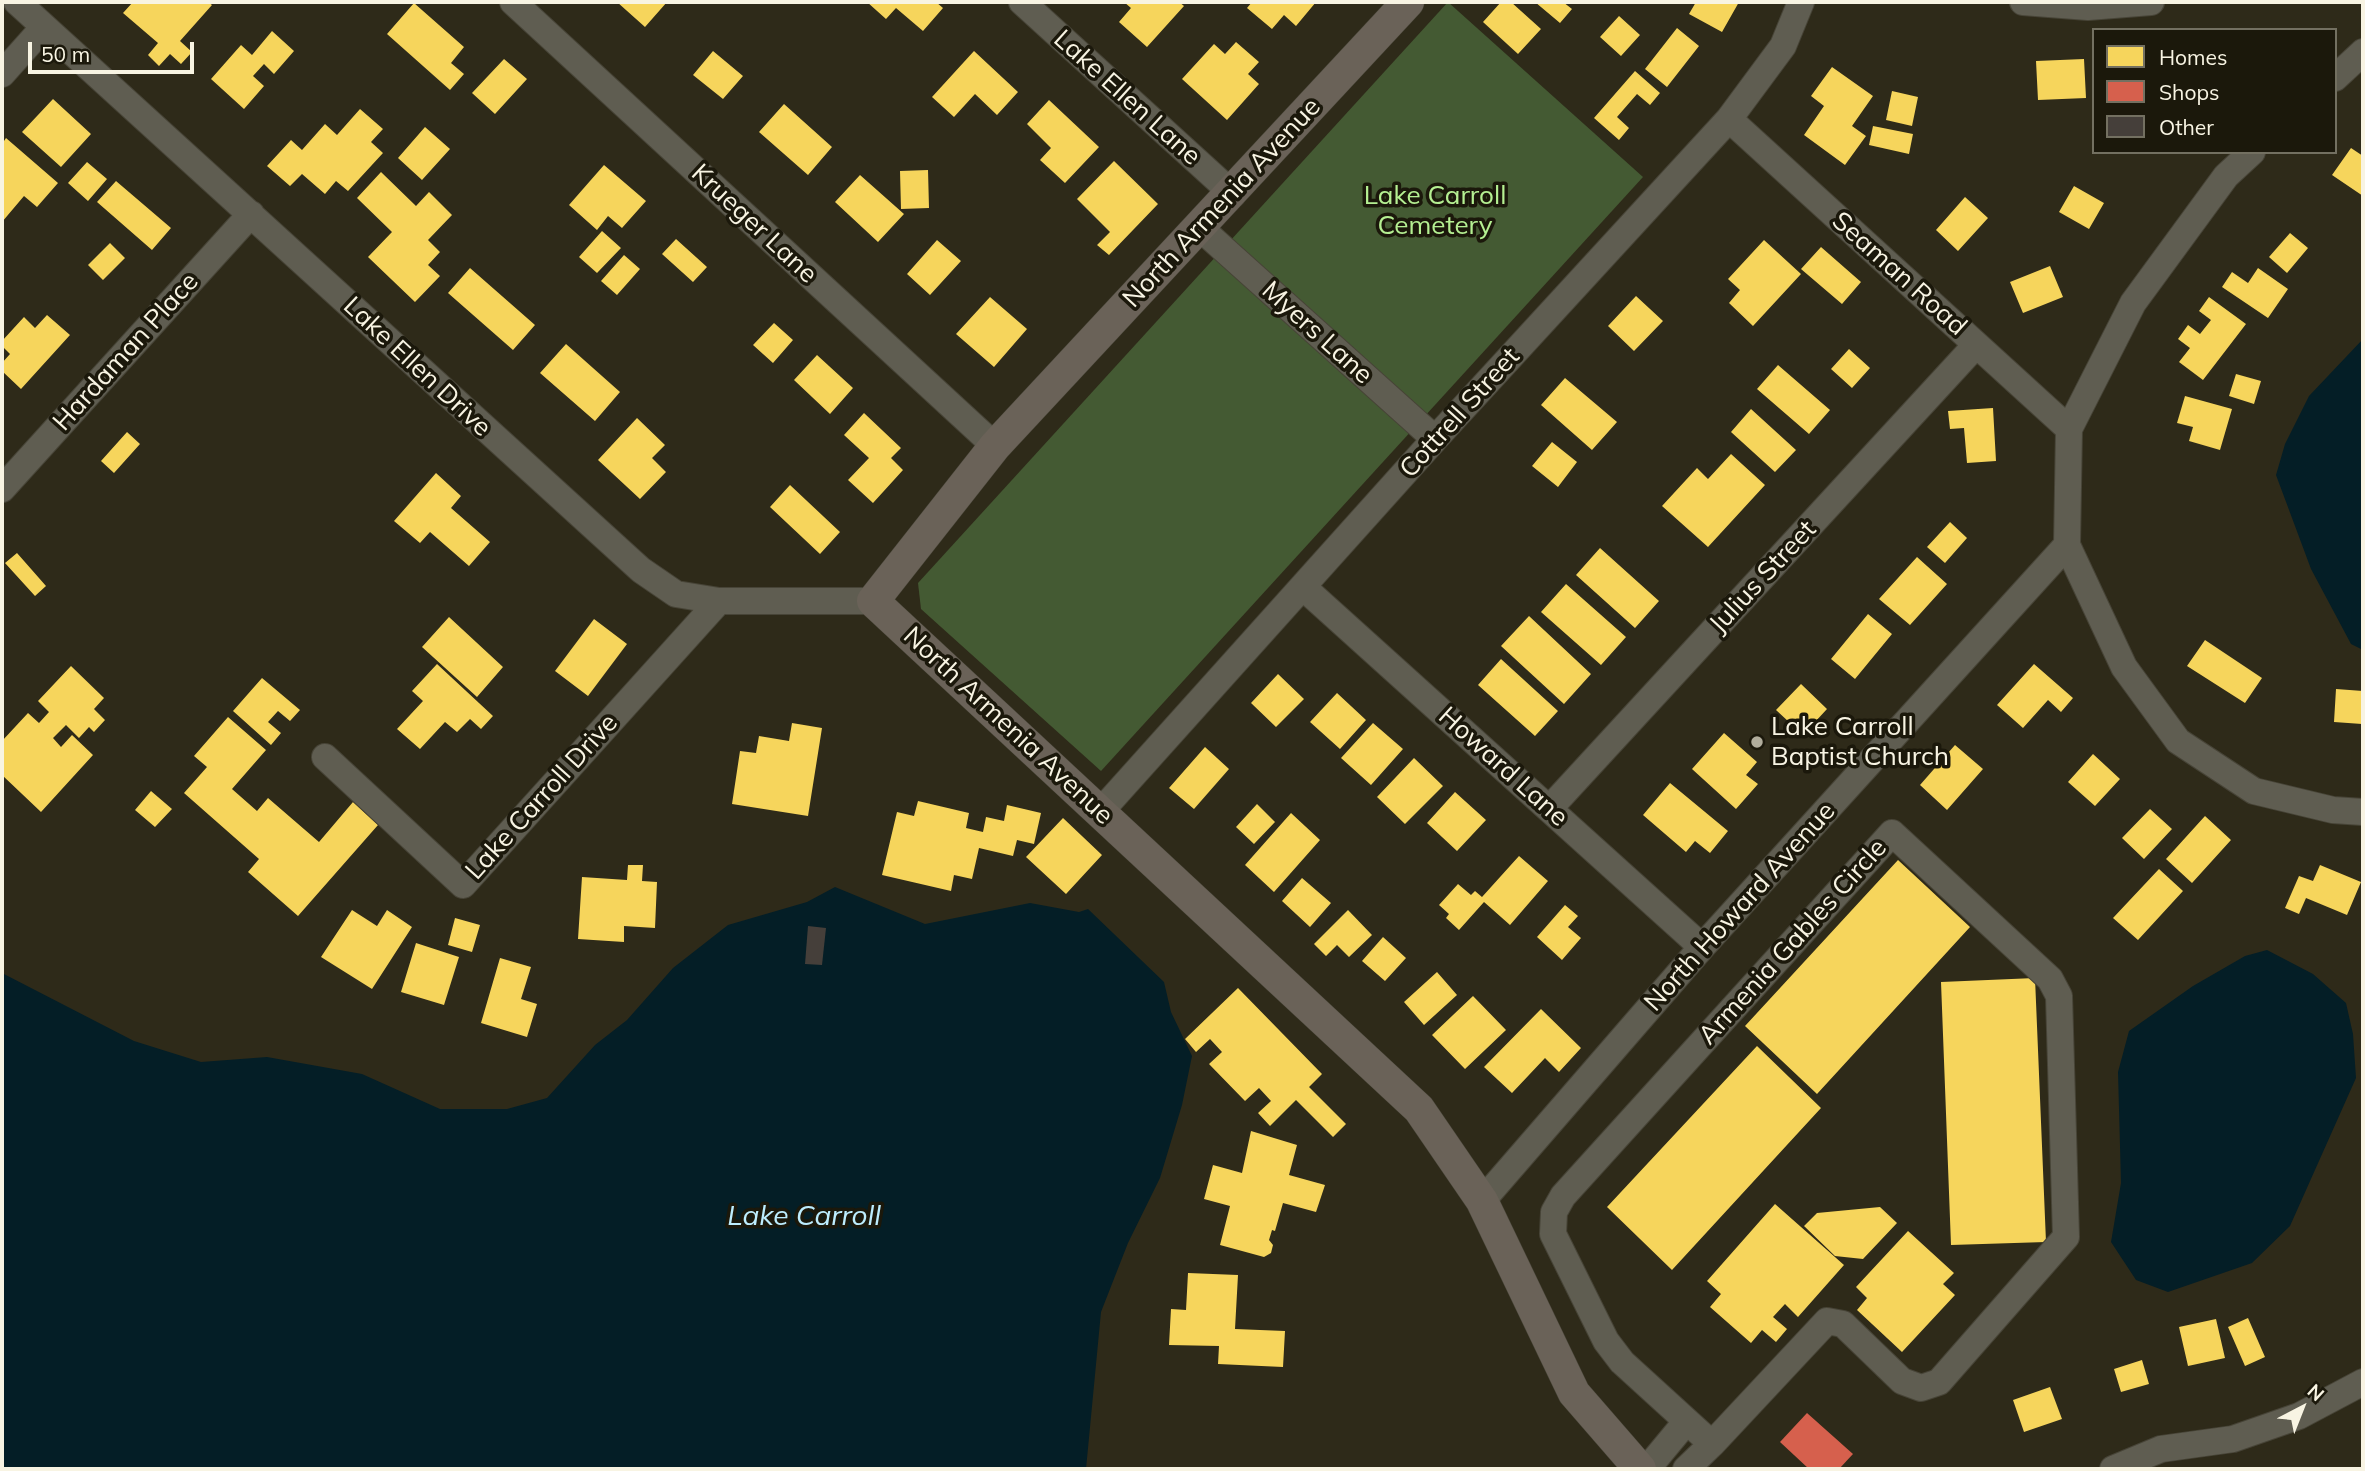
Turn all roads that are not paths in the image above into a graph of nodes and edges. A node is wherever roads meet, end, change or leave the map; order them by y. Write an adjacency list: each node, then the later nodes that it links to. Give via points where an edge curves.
1 (17, 2): 8 (street, Lake Ellen Drive)
2 (513, 2): 20 (street, Krueger Lane)
3 (1022, 2): 14 (street, Lake Ellen Lane)
4 (1408, 2): 14 (main road, North Armenia Avenue)
5 (1801, 2): 12 (street, Cottrell Street, via 1783,46)
6 (2023, 2): 7 (street, via 2088,7)
7 (2151, 2)
8 (44, 27): 10 (street); 15 (street, Lake Ellen Drive)
9 (2363, 52): 11 (street)
10 (2, 74)
11 (2337, 76)
12 (1729, 119): 17 (street, Seaman Road); 19 (street, Cottrell Street)
13 (2250, 154): 18 (street, via 2226,176 2133,303)
14 (1233, 194): 16 (main road, North Armenia Avenue)
15 (251, 215): 21 (street, Hardaman Place); 24 (street, Lake Ellen Drive, via 640,570 676,594)
16 (1199, 227): 19 (street, Myers Lane); 20 (main road, North Armenia Avenue)
17 (1976, 345): 18 (street, Seaman Road); 27 (street, Julius Street)
18 (2069, 429): 22 (street)
19 (1435, 439): 23 (street, Cottrell Street)
20 (995, 446): 25 (main road, North Armenia Avenue)
21 (2, 489)
22 (2067, 545): 29 (street, via 2124,667 2178,741 2254,791 2333,810); 30 (street, North Howard Avenue)
23 (1304, 588): 27 (street, Howard Lane); 28 (street, Cottrell Street)
24 (719, 601): 25 (street, Lake Ellen Drive); 26 (street, Lake Carroll Drive, via 463,886)
25 (873, 601): 28 (main road, North Armenia Avenue)
26 (325, 757)
27 (1549, 809): 30 (street, Howard Lane)
28 (1101, 811): 31 (main road, North Armenia Avenue, via 1419,1109)
29 (2363, 812)
30 (1702, 947): 31 (street, North Howard Avenue)
31 (1482, 1201): 35 (main road, North Armenia Avenue, via 1574,1393)
32 (2363, 1382): 38 (street, via 2300,1416 2233,1439 2161,1449)
33 (1686, 1422): 34 (street, Armenia Gables Circle); 34 (street, Armenia Gables Circle, via 1622,1362 1606,1340 1553,1234 1554,1212 1563,1196 1892,833 2050,979 2059,996 2067,1237 1939,1382 1921,1388 1902,1381 1843,1324 1827,1321); 36 (street)
34 (1712, 1444): 37 (street, Armenia Gables Circle)
35 (1640, 1469)
36 (1647, 1469)
37 (1686, 1469)
38 (2113, 1469)

